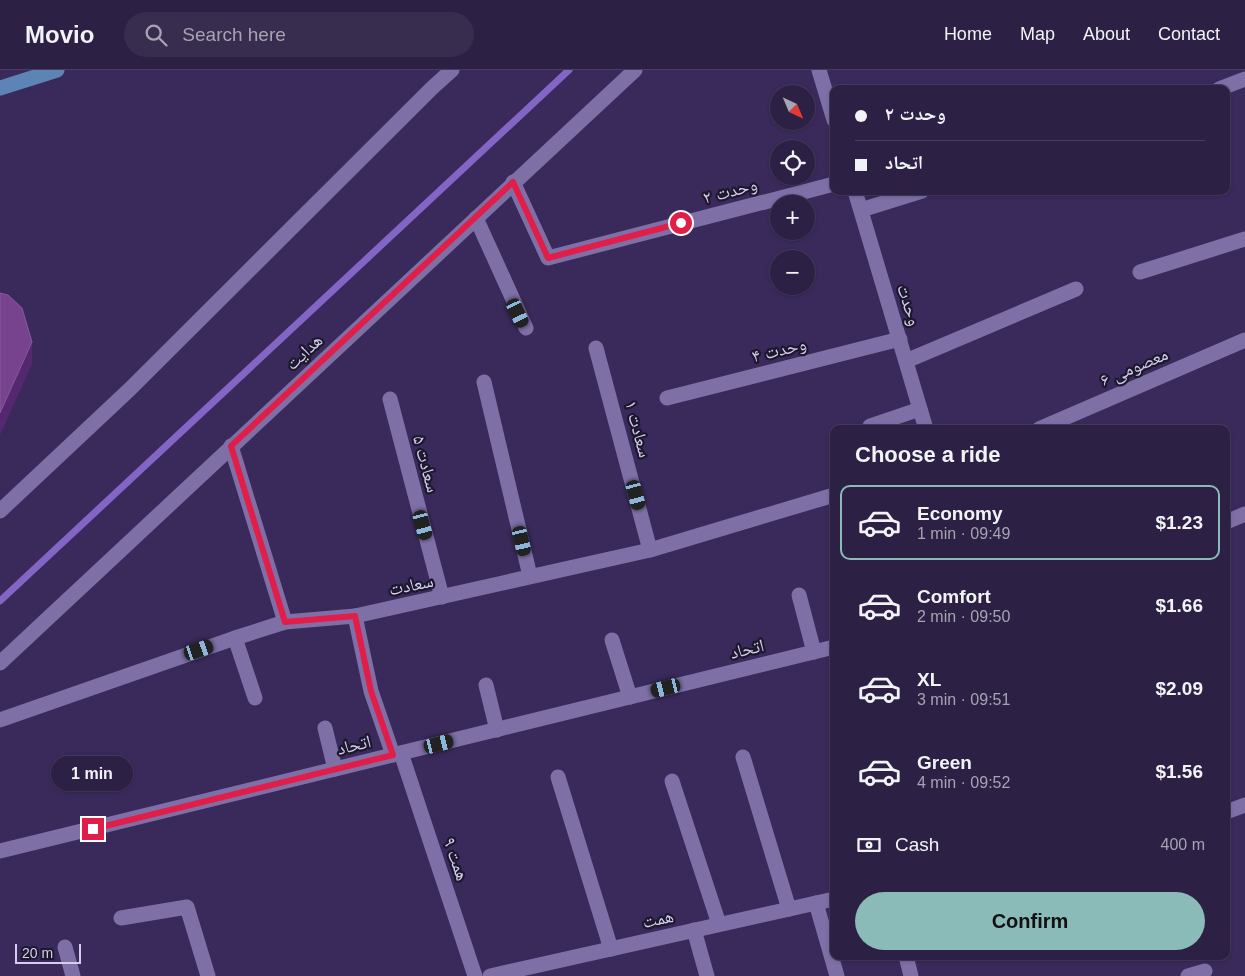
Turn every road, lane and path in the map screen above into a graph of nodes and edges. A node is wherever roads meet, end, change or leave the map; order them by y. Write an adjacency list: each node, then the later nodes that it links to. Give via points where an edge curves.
1 (57, 70): 7 (main road)
2 (452, 70): 32 (street, via 130,389)
3 (635, 70): 9 (street, هدایت)
4 (819, 70): 8 (street)
5 (1245, 79): 6 (street)
6 (1229, 85)
7 (0, 88)
8 (830, 107)
9 (513, 182): 10 (street, وحدت ۲, via 548,258); 14 (street, هدایت)
10 (830, 185)
11 (856, 195): 13 (street, وحدت)
12 (909, 195): 13 (street)
13 (861, 210): 19 (street, وحدت)
14 (476, 218): 18 (street); 30 (street, هدایت)
15 (1245, 239): 16 (street)
16 (1140, 272)
17 (1076, 289): 22 (street)
18 (526, 328)
19 (900, 339): 22 (street, وحدت); 24 (street, وحدت ۴)
20 (1245, 340): 29 (street, معصومی ۶)
21 (596, 348): 35 (street, سعادت ۱)
22 (906, 361): 26 (street, وحدت)
23 (484, 382): 36 (street)
24 (667, 398)
25 (390, 399): 38 (street, سعادت ۵)
26 (920, 409): 27 (street); 28 (street, وحدت)
27 (873, 425)
28 (925, 425)
29 (1048, 425)
30 (231, 446): 40 (street); 45 (street, هدایت)
31 (830, 496): 35 (street, سعادت)
32 (0, 511)
33 (1245, 514): 34 (street)
34 (1230, 520)
35 (650, 550): 36 (street, سعادت)
36 (530, 576): 38 (street, سعادت)
37 (799, 595): 44 (street)
38 (442, 597): 39 (street, سعادت)
39 (355, 616): 40 (street, سعادت); 52 (street, همت ۹, via 371,691)
40 (285, 622): 41 (street, سعادت)
41 (235, 638): 48 (street); 49 (street, سعادت)
42 (612, 640): 47 (street)
43 (830, 648): 44 (street, اتحاد)
44 (814, 652): 47 (street, اتحاد)
45 (0, 663)
46 (486, 685): 51 (street)
47 (630, 697): 51 (street, اتحاد)
48 (255, 698)
49 (0, 720)
50 (325, 728): 54 (street)
51 (497, 730): 52 (street, اتحاد)
52 (397, 754): 54 (street, اتحاد); 74 (street, همت ۹)
53 (743, 757): 62 (street)
54 (335, 769): 59 (street, اتحاد)
55 (558, 777): 67 (street)
56 (672, 782): 64 (street)
57 (1245, 805): 58 (street)
58 (1230, 811)
59 (0, 852)
60 (830, 900): 61 (street, همت)
61 (816, 903): 62 (street, همت); 68 (street)
62 (789, 909): 64 (street, همت)
63 (121, 918): 73 (street, via 187,907)
64 (719, 924): 65 (street, همت)
65 (694, 930): 67 (street, همت); 76 (street)
66 (65, 947): 72 (street)
67 (611, 949): 75 (street, همت)
68 (830, 952)
69 (832, 960): 77 (street)
70 (907, 960): 78 (street)
71 (1205, 971): 79 (street)
72 (73, 976)
73 (208, 976)
74 (476, 976)
75 (490, 976)
76 (707, 976)
77 (837, 976)
78 (911, 976)
79 (1188, 976)

